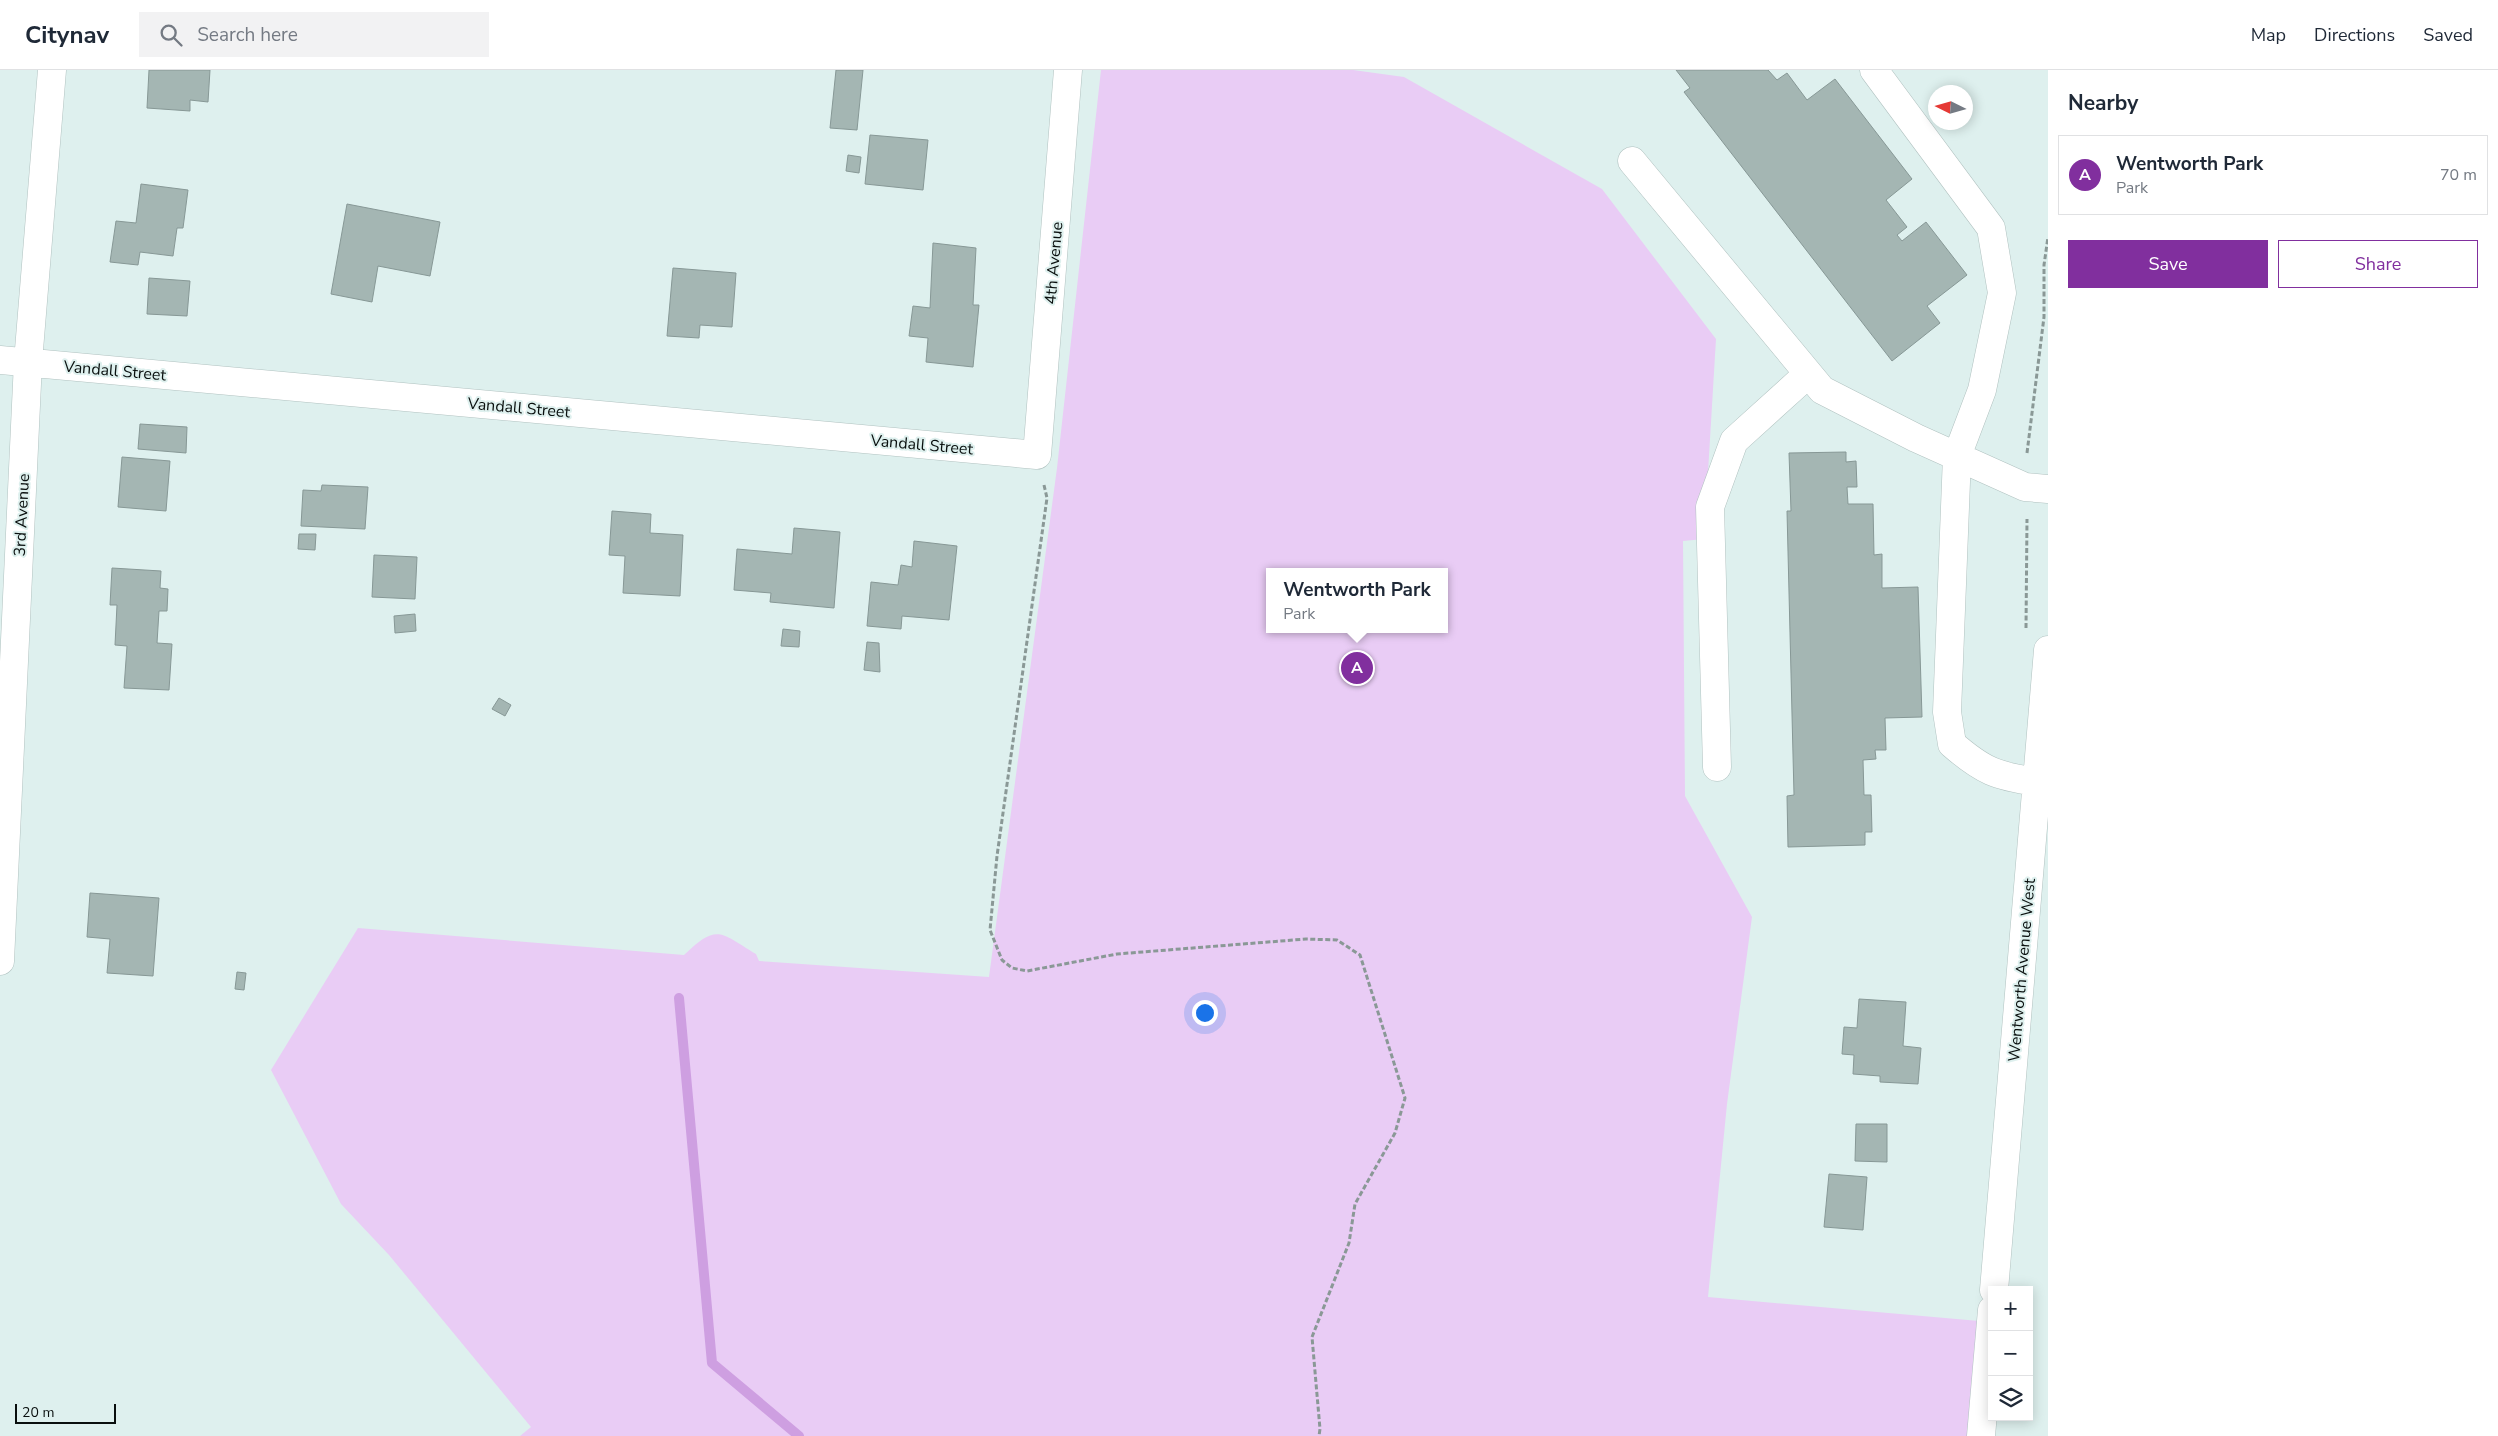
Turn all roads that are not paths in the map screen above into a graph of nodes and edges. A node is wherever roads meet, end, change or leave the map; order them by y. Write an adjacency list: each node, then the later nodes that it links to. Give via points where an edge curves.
1 (52, 70): 6 (street, 3rd Avenue)
2 (1068, 70): 8 (street, 4th Avenue)
3 (1874, 70): 9 (street, via 1990,228 2002,292 1982,390)
4 (1632, 161): 7 (street)
5 (0, 360): 6 (street, Vandall Street)
6 (28, 362): 8 (street, Vandall Street); 14 (street, 3rd Avenue)
7 (1808, 374): 9 (street, via 1822,390); 12 (street, via 1734,441 1710,507)
8 (1037, 455)
9 (1957, 456): 10 (street, via 2026,487); 13 (street, via 1946,712 1952,744 1978,766 2010,778)
10 (2048, 489)
11 (2048, 650): 13 (street, Wentworth Avenue West)
12 (1717, 768)
13 (2037, 782): 15 (street, Wentworth Avenue West)
14 (0, 961)
15 (1994, 1286)
16 (1990, 1331): 17 (street)
17 (1981, 1436)

